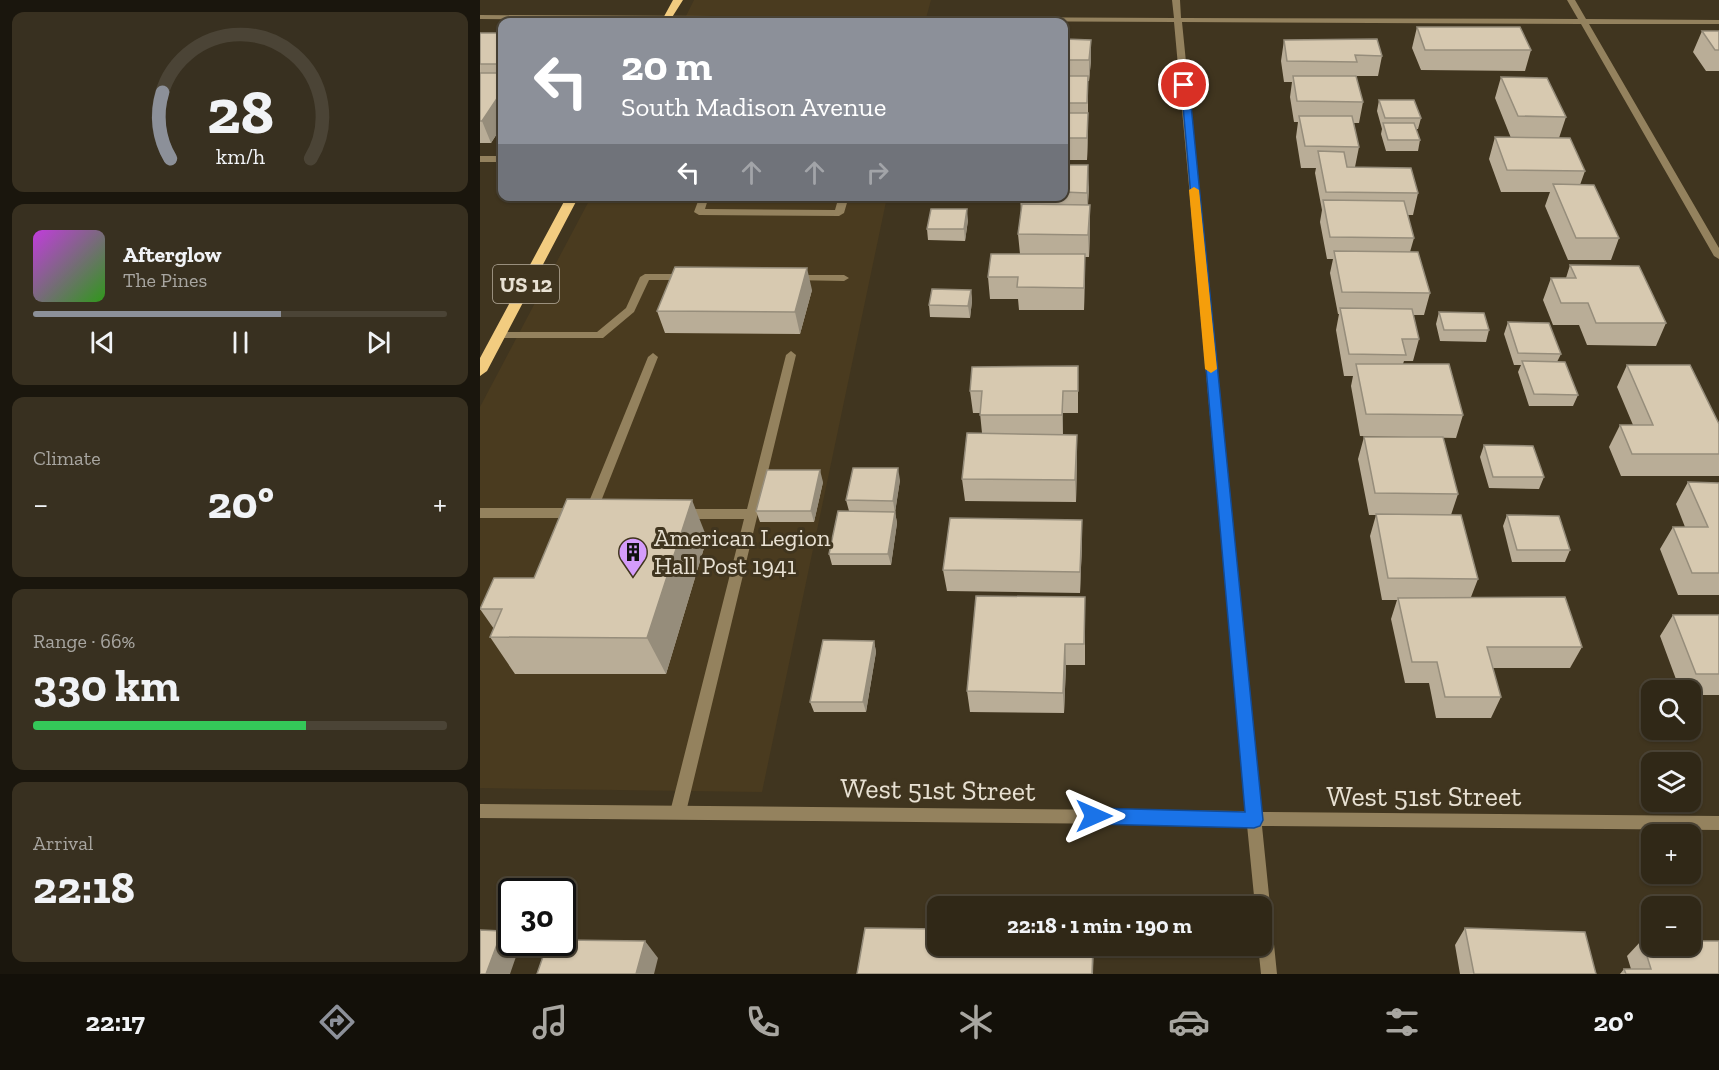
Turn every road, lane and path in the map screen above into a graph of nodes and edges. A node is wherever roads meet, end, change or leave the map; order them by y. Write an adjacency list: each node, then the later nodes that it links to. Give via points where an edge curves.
1 (678, 0): 6 (main road)
2 (1176, 0): 8 (street)
3 (1571, 0): 9 (street)
4 (480, 17): 5 (street)
5 (542, 18)
6 (667, 18)
7 (1068, 20): 8 (street)
8 (1178, 20): 9 (street); 29 (street)
9 (1584, 21): 10 (street); 16 (street)
10 (1719, 22)
11 (480, 159): 12 (street)
12 (498, 159)
13 (570, 201): 20 (main road, US 12)
14 (703, 201): 15 (street, via 699,212 839,213)
15 (843, 201)
16 (1719, 256)
17 (704, 277): 20 (street, via 645,277 630,310 598,336)
18 (786, 278): 19 (street)
19 (844, 278)
20 (499, 335): 23 (main road, US 12)
21 (791, 355): 26 (street)
22 (653, 357): 24 (street, via 595,514)
23 (480, 371)
24 (480, 513)
25 (670, 514): 26 (street)
26 (751, 514): 28 (street)
27 (480, 811): 28 (street, West 51st Street)
28 (678, 812): 29 (street, West 51st Street)
29 (1254, 820): 30 (street, West 51st Street); 31 (street)
30 (1719, 823)
31 (1269, 974)

